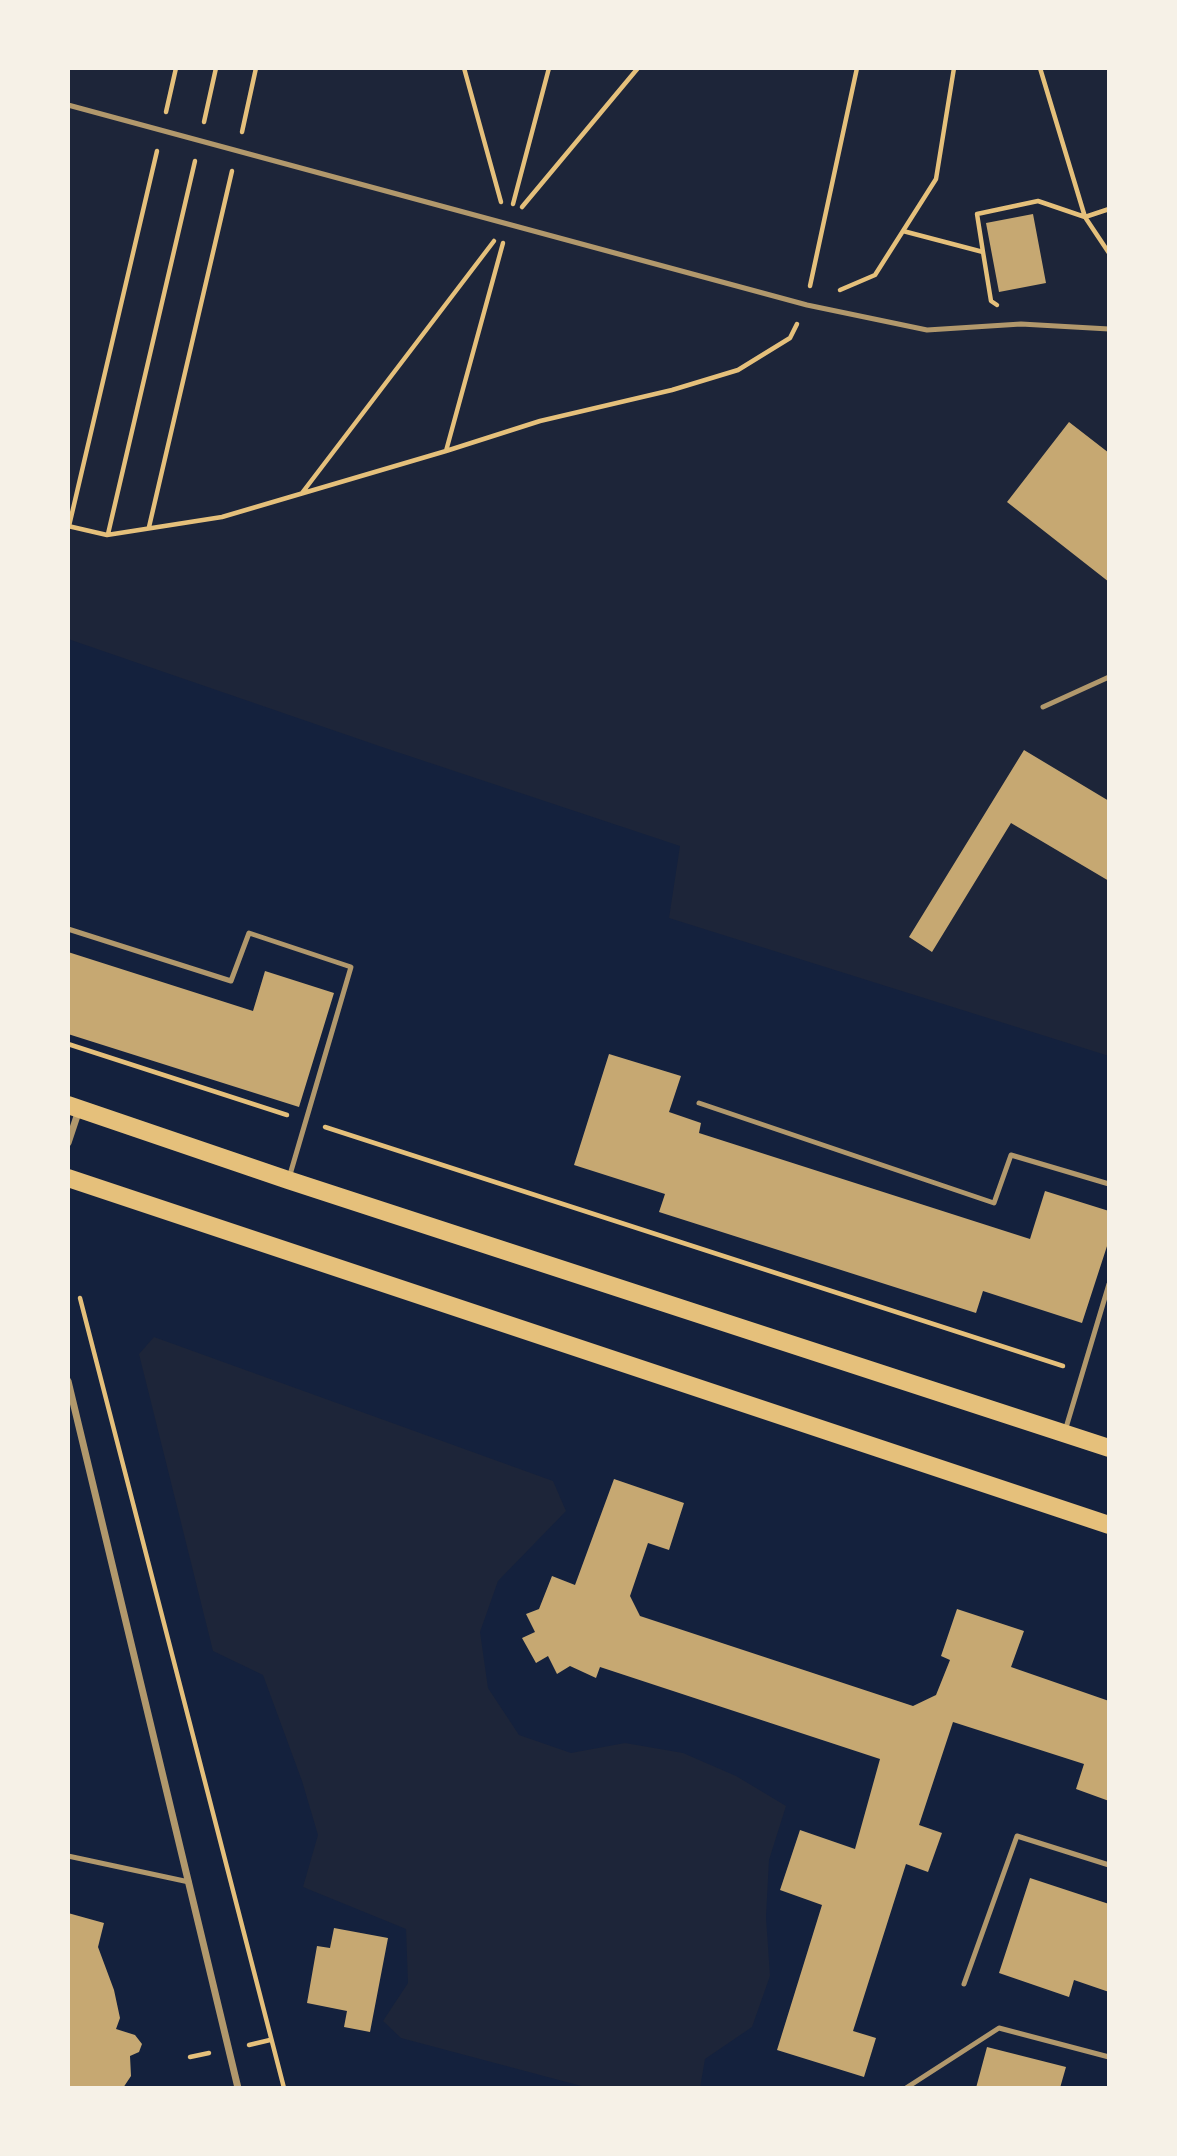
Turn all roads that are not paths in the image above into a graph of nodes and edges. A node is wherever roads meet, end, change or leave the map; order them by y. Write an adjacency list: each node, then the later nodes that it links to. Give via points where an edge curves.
1 (68, 105): 2 (lane, via 807,304 927,330 1021,324)
2 (1109, 329)
3 (1109, 677): 4 (lane)
4 (1043, 707)
5 (68, 929): 10 (lane, via 231,981 249,933 351,967)
6 (699, 1103): 11 (lane, via 994,1203 1012,1155)
7 (74, 1107): 8 (street); 10 (main road)
8 (68, 1143)
9 (68, 1178): 16 (main road)
10 (288, 1180): 14 (main road)
11 (1109, 1184)
12 (1109, 1284): 14 (lane)
13 (68, 1381): 19 (street)
14 (1064, 1434): 15 (main road)
15 (1109, 1448)
16 (1109, 1525)
17 (68, 1856): 19 (lane)
18 (1109, 1865): 20 (lane, via 1017,1836)
19 (189, 1882): 22 (street)
20 (964, 1984)
21 (1109, 2057): 23 (lane, via 999,2028)
22 (238, 2088)
23 (906, 2088)

